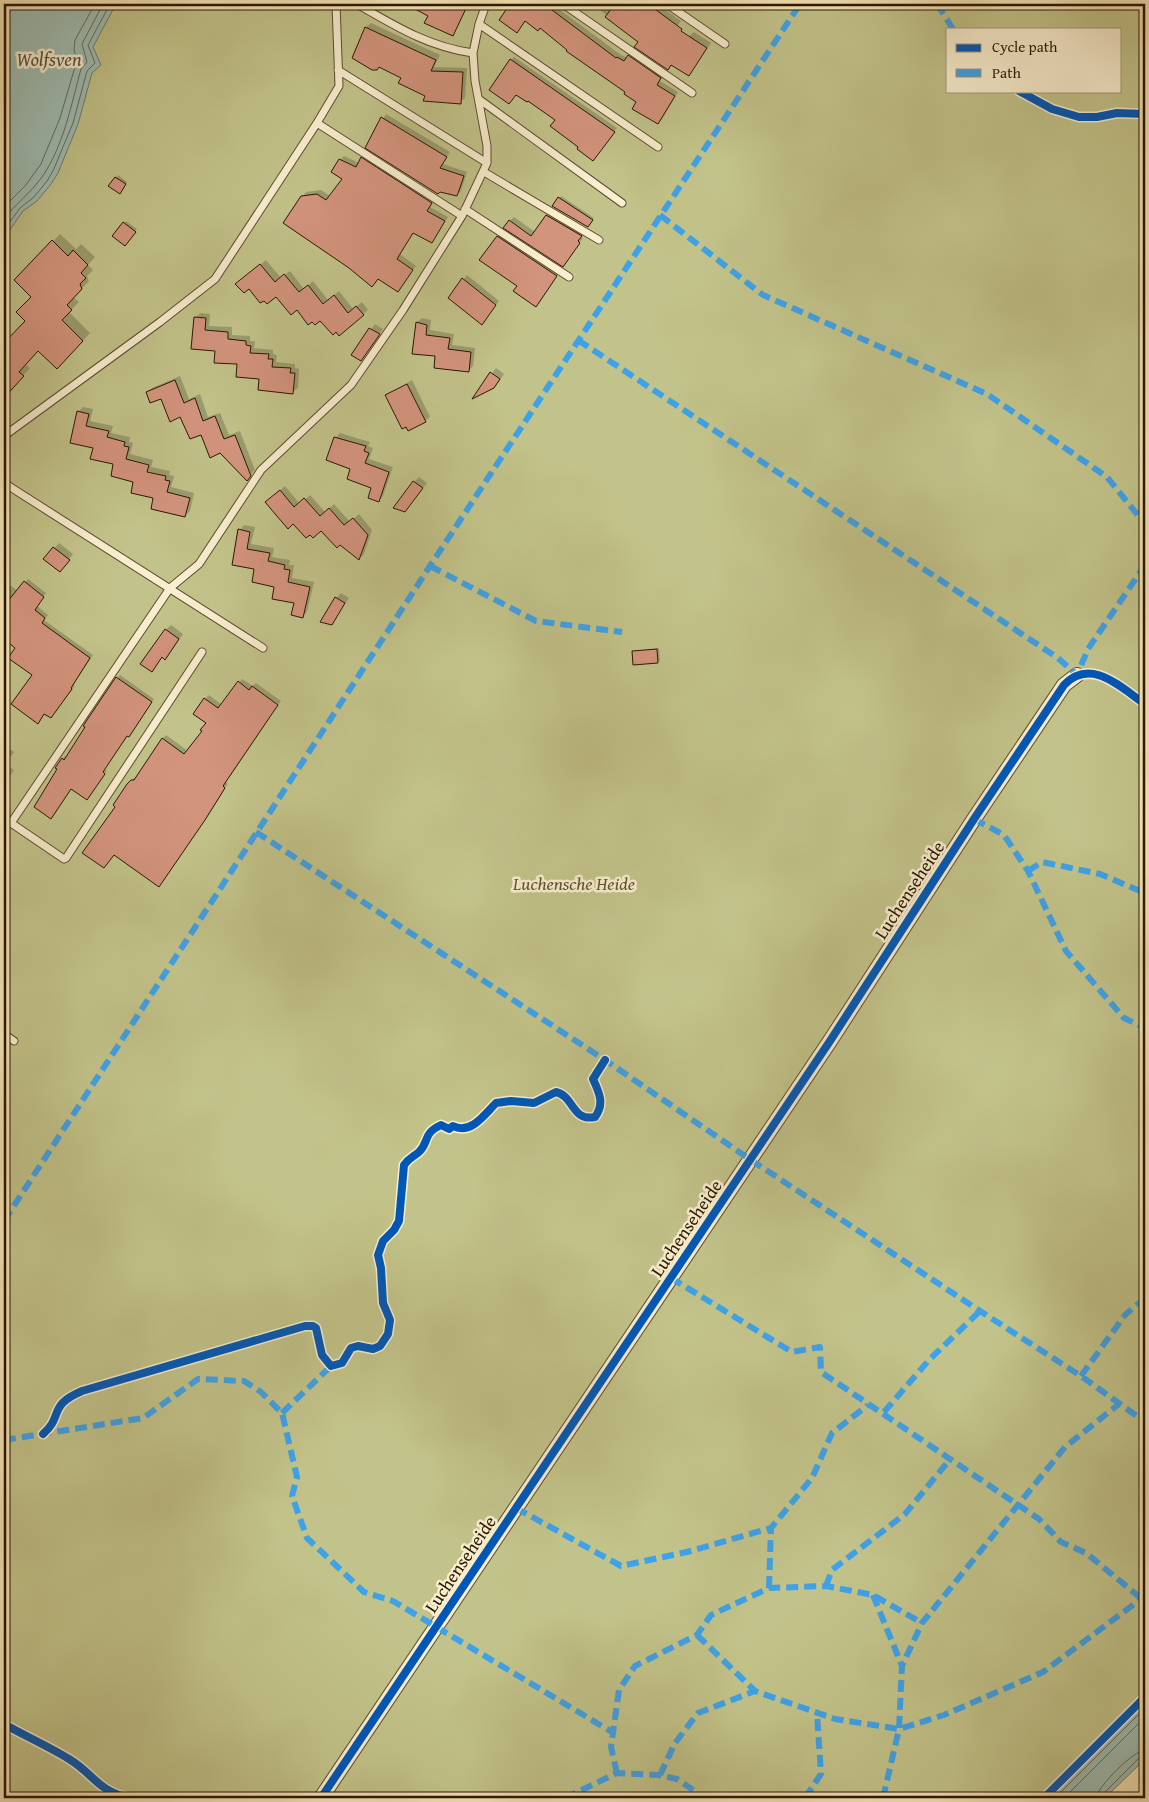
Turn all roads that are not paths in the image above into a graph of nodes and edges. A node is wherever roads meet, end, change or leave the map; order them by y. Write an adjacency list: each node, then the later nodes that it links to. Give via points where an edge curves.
1 (336, 4): 9 (lane)
2 (357, 4): 8 (lane, via 402,31 430,43)
3 (563, 4): 10 (lane)
4 (667, 4): 7 (lane)
5 (484, 5): 6 (lane)
6 (479, 24): 8 (lane); 13 (lane)
7 (725, 44)
8 (473, 53): 11 (lane)
9 (338, 70): 12 (lane, via 339,86); 14 (lane)
10 (692, 93)
11 (480, 100): 14 (lane); 16 (lane)
12 (317, 123): 18 (lane); 21 (lane, via 215,279)
13 (658, 147)
14 (487, 163): 15 (lane)
15 (484, 172): 17 (lane); 19 (lane)
16 (622, 203)
17 (465, 209): 18 (lane); 20 (lane)
18 (462, 216): 23 (lane, via 351,385 261,470 199,564)
19 (599, 240)
20 (569, 277)
21 (4, 436)
22 (4, 483): 23 (lane)
23 (170, 588): 24 (lane); 28 (lane)
24 (264, 648)
25 (202, 652): 28 (lane, via 66,858)
26 (1077, 675): 31 (street, Luchenseheide, via 1064,686 979,811 825,1049)
27 (4, 818): 28 (lane)
28 (11, 823)
29 (4, 1034): 30 (lane)
30 (14, 1040)
31 (321, 1798)

